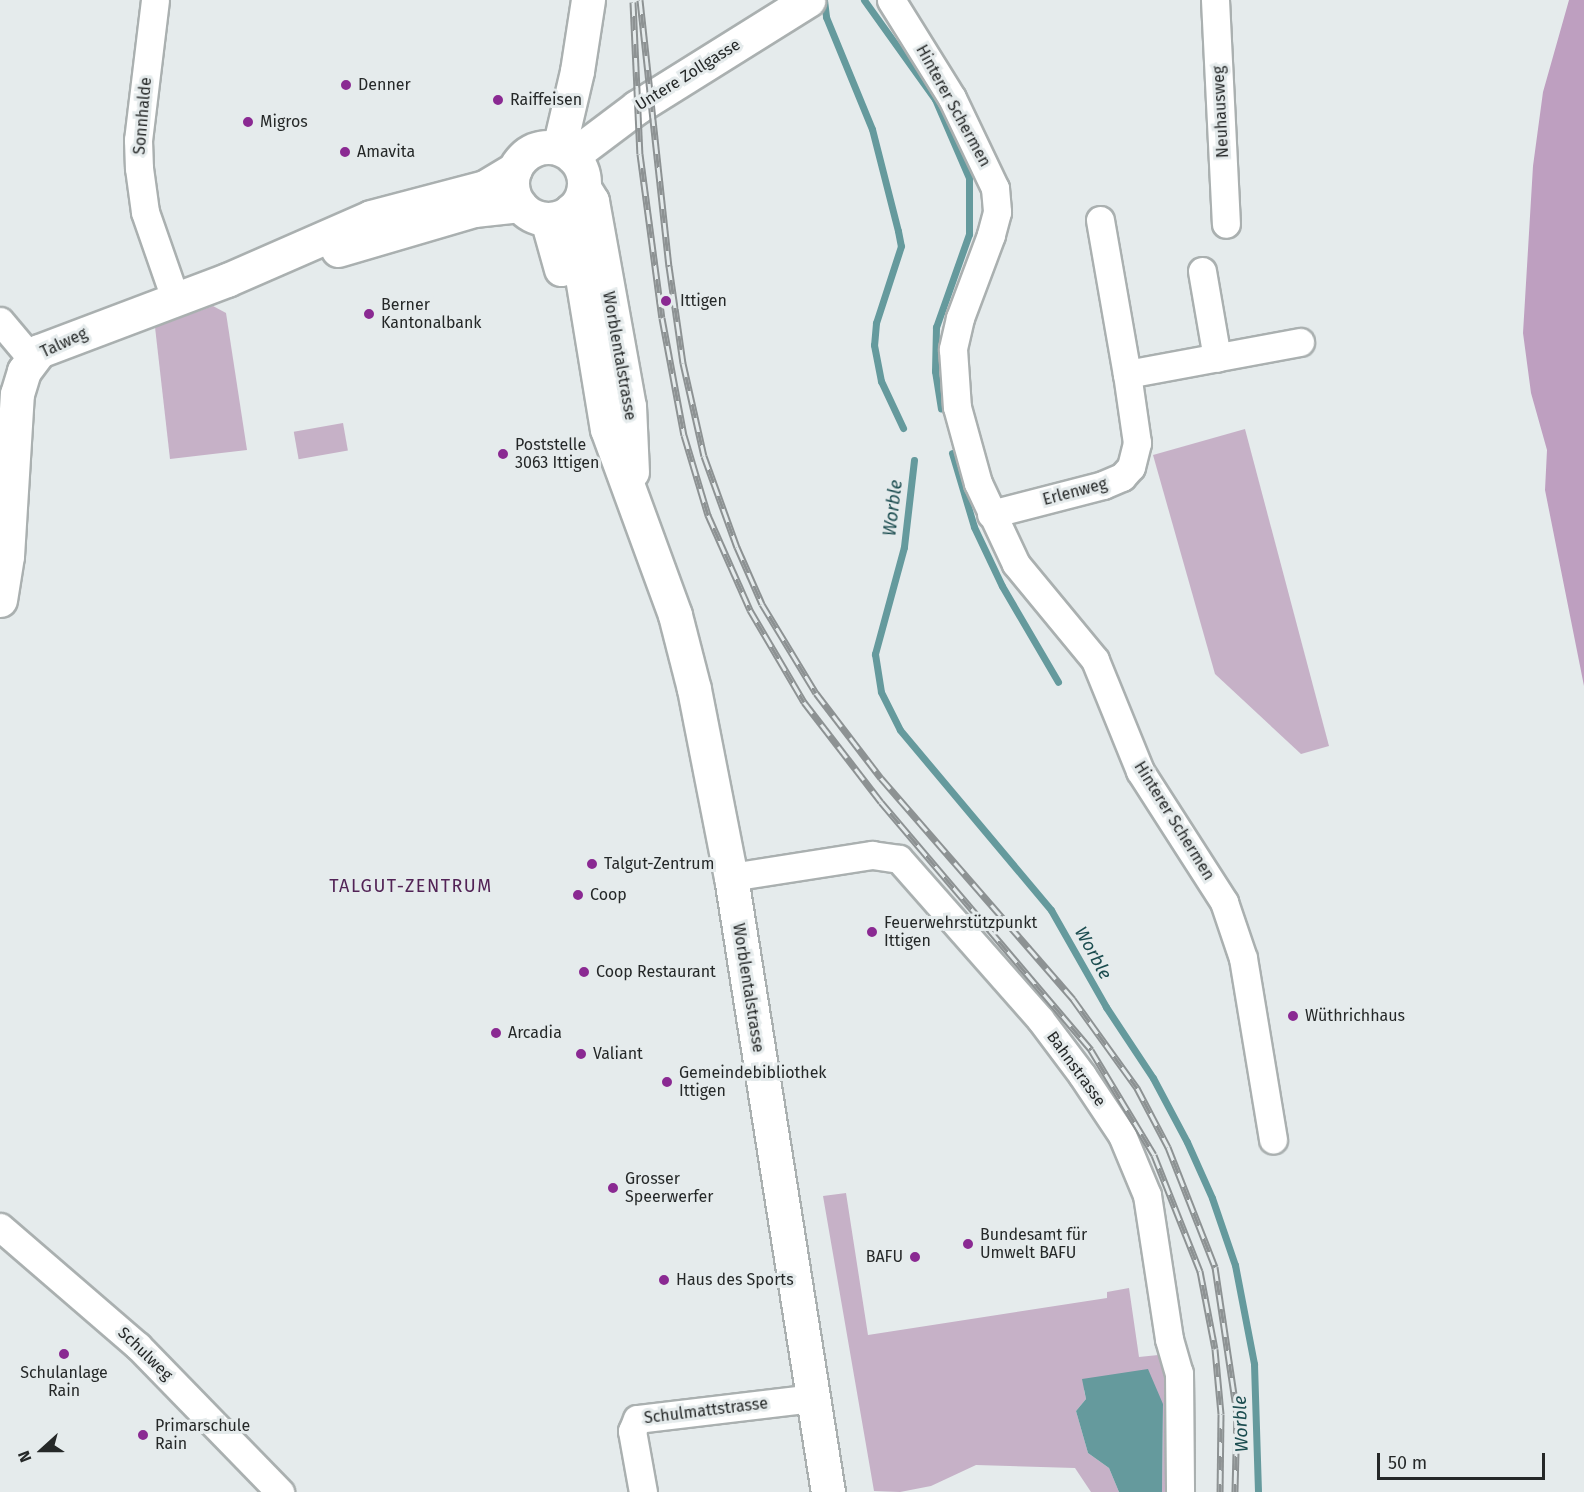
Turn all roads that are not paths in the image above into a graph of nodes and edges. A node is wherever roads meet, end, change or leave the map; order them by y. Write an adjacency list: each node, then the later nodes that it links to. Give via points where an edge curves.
1 (155, 0): 13 (street, Sonnhalde, via 138,140 139,168 145,212)
2 (588, 0): 6 (main road)
3 (808, 0): 6 (main road, Untere Zollgasse)
4 (891, 0): 19 (street, Hinterer Schermen, via 963,118 995,188 997,212 991,235 960,318 953,349 961,423)
5 (1215, 0): 10 (street, Neuhausweg)
6 (565, 152): 7 (main road, Talweg, via 533,150); 8 (main road, via 582,170)
7 (515, 169): 8 (main road, via 513,186); 12 (main road, Talweg, via 485,187 410,204 319,236)
8 (556, 205): 12 (main road, Talweg, via 474,210 264,273); 21 (main road, Worblentalstrasse, via 603,410 684,650)
9 (1100, 220): 18 (street, Erlenweg)
10 (1226, 224)
11 (1202, 271): 16 (street)
12 (227, 280): 13 (main road, Talweg)
13 (175, 298): 17 (main road, Talweg, via 52,345)
14 (0, 321): 17 (street)
15 (1300, 342): 16 (street)
16 (1217, 358): 18 (street)
17 (32, 359): 20 (main road, Talweg, via 20,381 15,410 8,556)
18 (1127, 374): 19 (street, Erlenweg, via 1137,443 1131,467 1122,477)
19 (991, 514): 22 (street, Hinterer Schermen, via 1031,585 1095,660 1140,771 1224,902 1243,958)
20 (0, 600)
21 (731, 877): 24 (main road, Worblentalstrasse); 28 (street, Bahnstrasse, via 872,855 899,859 1040,1019 1082,1075 1122,1135 1147,1196 1169,1339 1180,1383)
22 (1273, 1140)
23 (0, 1227): 25 (street, Schulweg, via 138,1346)
24 (814, 1398): 26 (street, Schulmattstrasse, via 637,1419 632,1431); 27 (main road, Worblentalstrasse)
25 (280, 1492)
26 (643, 1492)
27 (828, 1492)
28 (1180, 1492)

